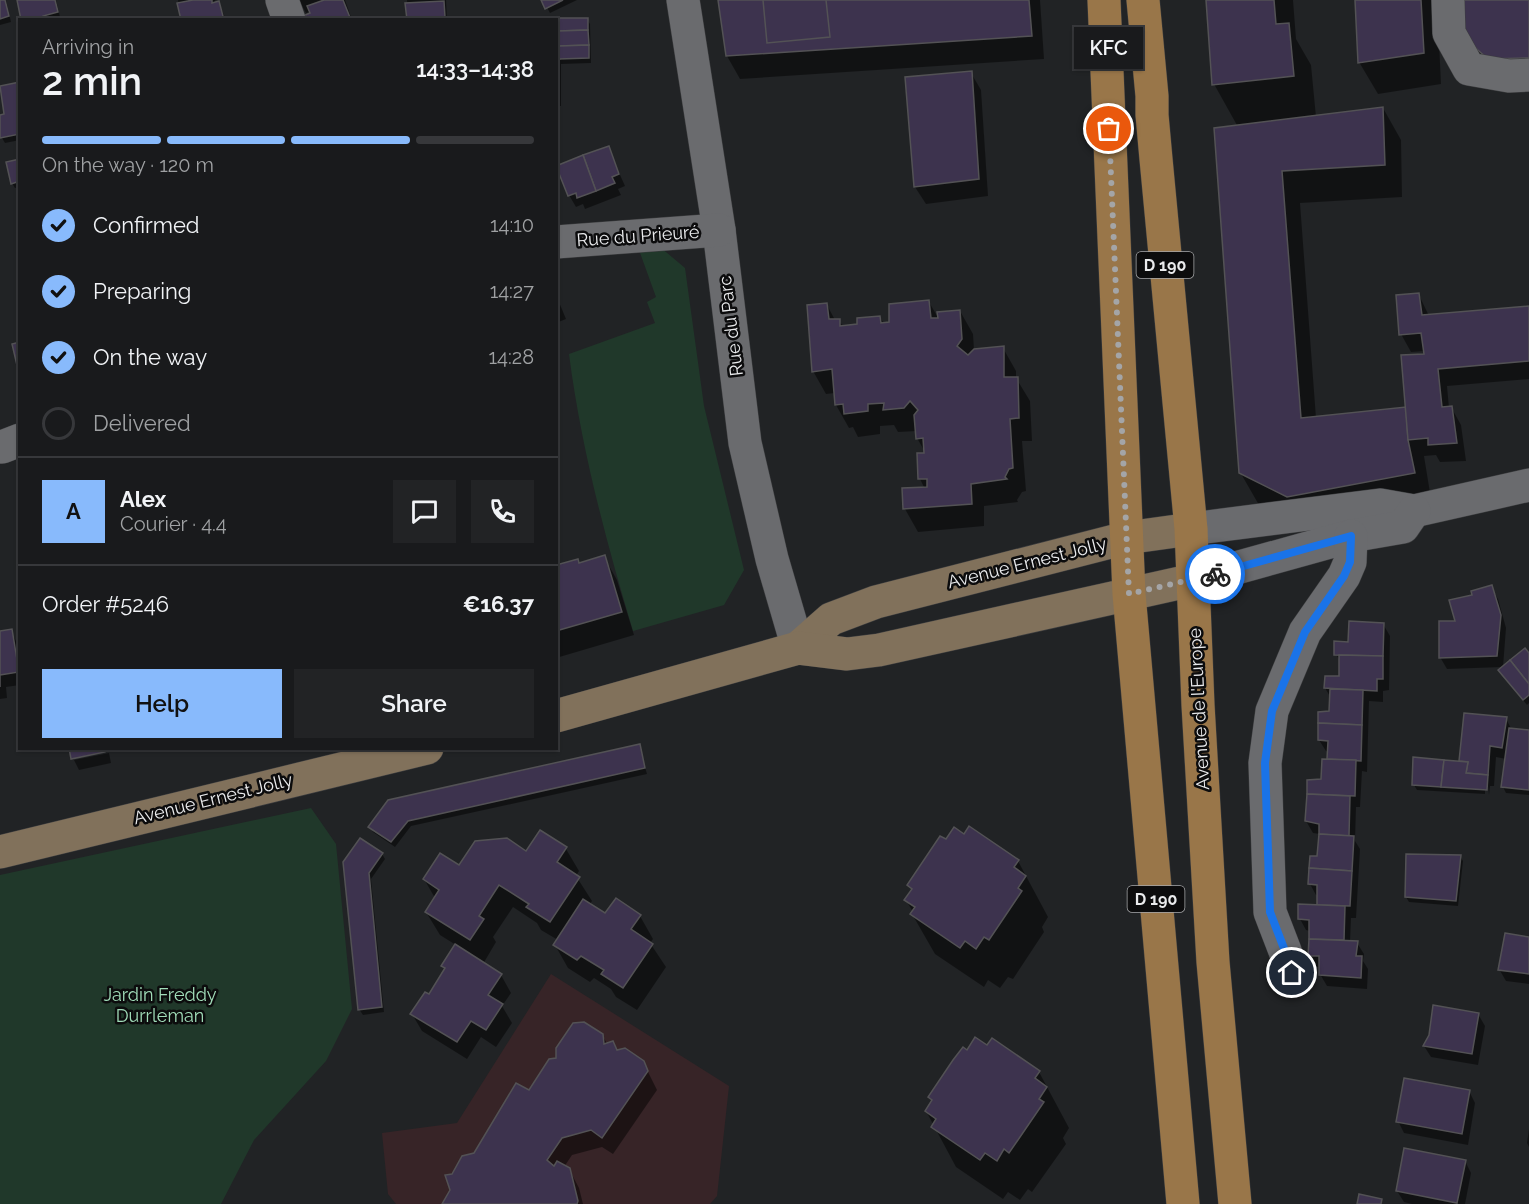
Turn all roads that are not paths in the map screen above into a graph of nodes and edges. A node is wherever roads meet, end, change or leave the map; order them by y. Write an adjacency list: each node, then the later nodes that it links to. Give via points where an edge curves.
1 (282, 0): 6 (street)
2 (683, 0): 8 (street, Rue du Parc)
3 (1104, 0): 14 (main road, D 190)
4 (1143, 0): 12 (main road, Avenue de l'Europe / D 190)
5 (1448, 0): 7 (street, via 1449,33 1469,69)
6 (288, 18)
7 (1529, 75)
8 (719, 230): 9 (street, Rue du Prieuré); 17 (street, Rue du Parc, via 745,443)
9 (558, 242)
10 (1529, 485): 11 (street, Avenue Ernest Jolly)
11 (1414, 510): 12 (street, Avenue Ernest Jolly, via 1380,505); 13 (street, Avenue Ernest Jolly, via 1403,527)
12 (1191, 530): 14 (street, Avenue Ernest Jolly); 15 (main road, Avenue de l'Europe / D 190)
13 (1351, 536): 15 (street, Avenue Ernest Jolly); 21 (street, via 1350,562 1344,576 1305,632 1272,711 1265,763 1270,912)
14 (1126, 537): 16 (main road, D 190); 17 (street, Avenue Ernest Jolly, via 876,602 831,619)
15 (1193, 580): 16 (street, Avenue Ernest Jolly); 23 (main road, Avenue de l'Europe / D 190, via 1213,962)
16 (1129, 594): 17 (street, Avenue Ernest Jolly, via 879,650 847,654); 22 (main road, D 190)
17 (798, 648): 18 (street, Avenue Ernest Jolly)
18 (558, 715)
19 (419, 750): 20 (street, Avenue Ernest Jolly)
20 (0, 852)
21 (1292, 973)
22 (1183, 1204)
23 (1235, 1204)

